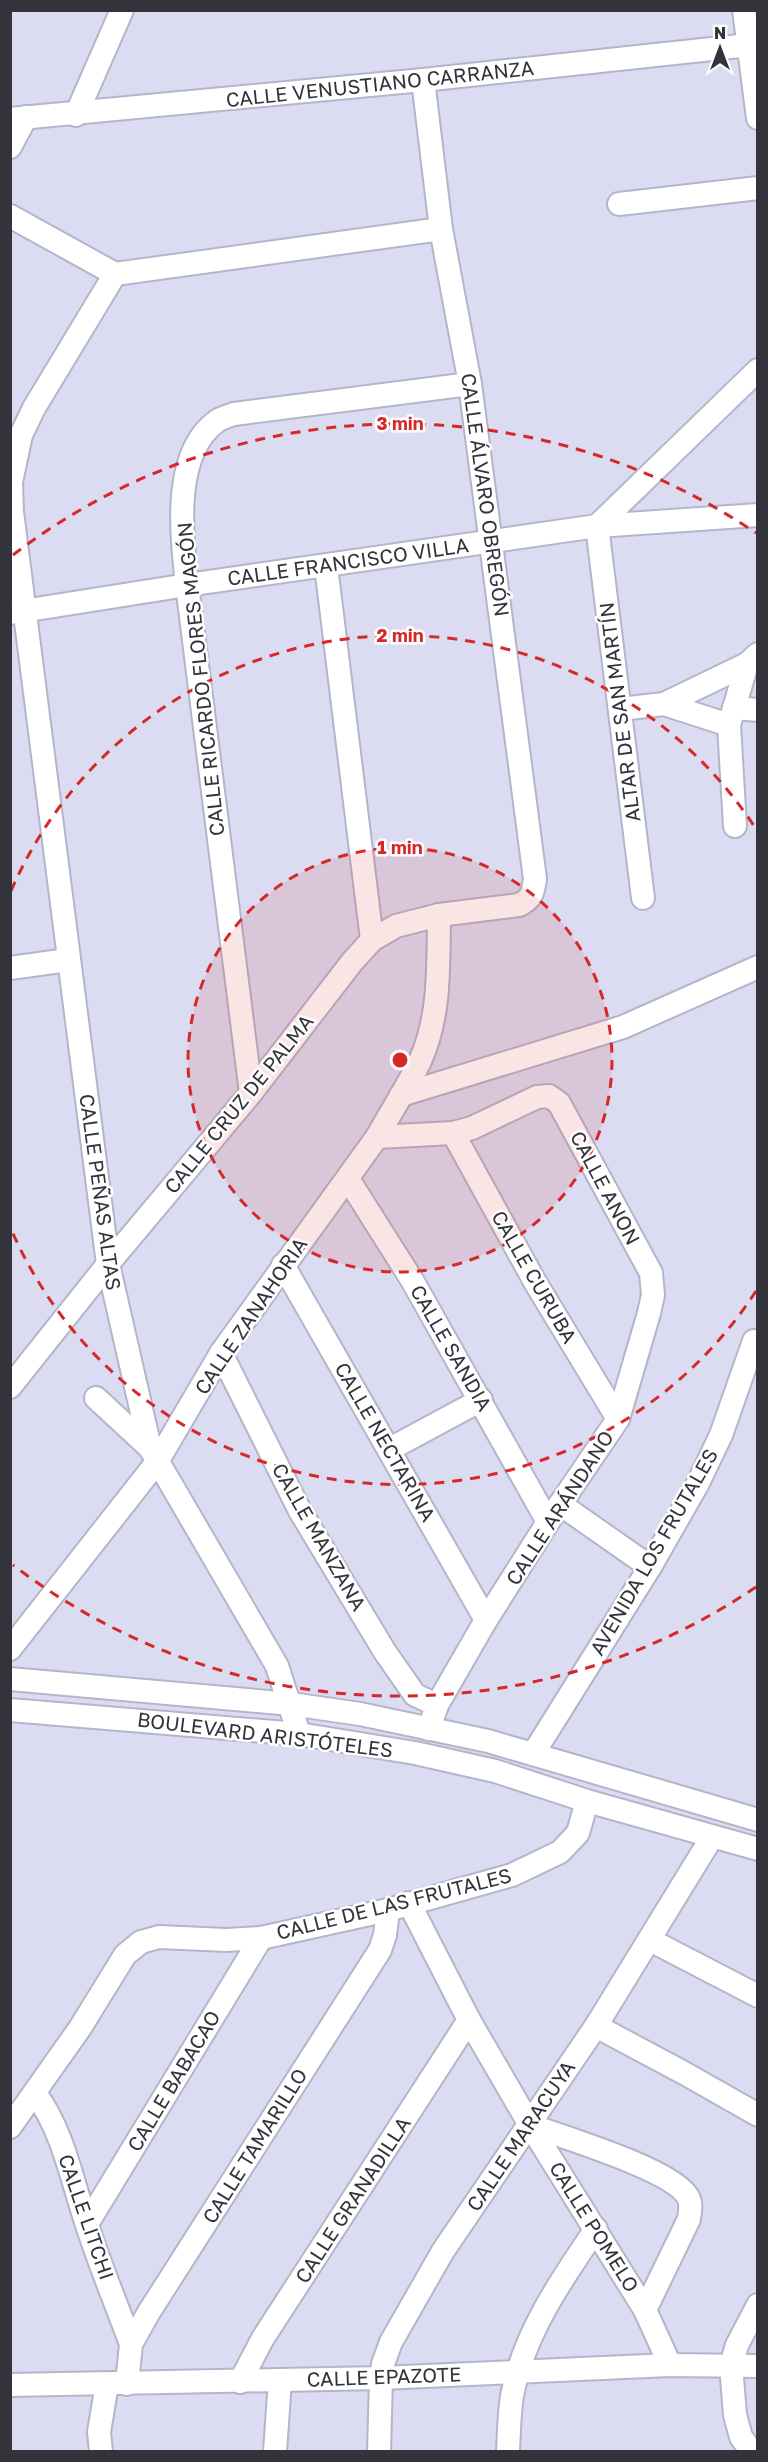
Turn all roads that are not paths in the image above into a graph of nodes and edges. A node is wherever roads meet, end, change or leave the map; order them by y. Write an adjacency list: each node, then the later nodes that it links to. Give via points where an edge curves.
1 (122, 10): 5 (street)
2 (744, 10): 3 (street)
3 (749, 45): 4 (street, CALLE VENUSTIANO CARRANZA); 7 (street)
4 (423, 80): 5 (street, CALLE VENUSTIANO CARRANZA); 12 (street, CALLE ÁLVARO OBREGÓN)
5 (76, 115): 6 (street, CALLE VENUSTIANO CARRANZA)
6 (18, 118): 8 (street)
7 (758, 118)
8 (10, 147)
9 (758, 188): 10 (street)
10 (619, 204)
11 (10, 216): 13 (street)
12 (441, 229): 13 (street); 15 (street, CALLE ÁLVARO OBREGÓN)
13 (115, 274): 22 (street, CALLE PEÑAS ALTAS, via 34,408 18,447 11,482)
14 (758, 370): 16 (street)
15 (470, 384): 19 (street, CALLE ÁLVARO OBREGÓN); 21 (street, CALLE RICARDO FLORES MAGÓN, via 234,414 217,421 202,436 189,464 183,492)
16 (749, 391): 18 (street)
17 (758, 515): 18 (street, CALLE FRANCISCO VILLA)
18 (597, 526): 19 (street, CALLE FRANCISCO VILLA); 25 (street, ALTAR DE SAN MARTÍN)
19 (492, 542): 20 (street, CALLE FRANCISCO VILLA); 30 (street, CALLE ÁLVARO OBREGÓN, via 535,879 528,901)
20 (326, 566): 21 (street, CALLE FRANCISCO VILLA); 32 (street)
21 (187, 585): 22 (street, CALLE FRANCISCO VILLA); 36 (street, CALLE RICARDO FLORES MAGÓN)
22 (17, 612): 33 (street, CALLE PEÑAS ALTAS)
23 (752, 659): 24 (street); 27 (street)
24 (664, 704): 25 (street); 27 (street)
25 (620, 709): 29 (street, ALTAR DE SAN MARTÍN)
26 (758, 710): 27 (street)
27 (731, 717): 28 (street)
28 (735, 826)
29 (643, 898)
30 (519, 905): 31 (street, CALLE CRUZ DE PALMA)
31 (439, 915): 32 (street, CALLE CRUZ DE PALMA, via 396,926); 37 (street, CALLE ZANAHORIA, via 438,985 430,1030 420,1060)
32 (372, 940): 36 (street, CALLE CRUZ DE PALMA)
33 (68, 960): 34 (street); 41 (street, CALLE PEÑAS ALTAS)
34 (10, 968)
35 (758, 968): 37 (street, via 623,1027)
36 (251, 1093): 41 (street, CALLE CRUZ DE PALMA)
37 (400, 1095): 39 (street, CALLE ZANAHORIA)
38 (453, 1133): 39 (street); 43 (street, CALLE ANON, via 537,1097 549,1096 560,1103); 49 (street, CALLE CURUBA, via 535,1282)
39 (377, 1137): 40 (street, CALLE ZANAHORIA)
40 (348, 1179): 42 (street, CALLE ZANAHORIA); 48 (street, CALLE SANDIA)
41 (108, 1264): 46 (street, CALLE CRUZ DE PALMA); 51 (street, CALLE PEÑAS ALTAS)
42 (283, 1265): 45 (street, CALLE ZANAHORIA); 50 (street, CALLE NECTARINA)
43 (651, 1273): 49 (street, CALLE ARÁNDANO, via 649,1313)
44 (754, 1341): 53 (street, AVENIDA LOS FRUTALES, via 721,1436)
45 (221, 1353): 51 (street, CALLE ZANAHORIA); 58 (street, CALLE MANZANA, via 300,1511 385,1652 415,1695)
46 (10, 1387)
47 (96, 1398): 51 (street)
48 (481, 1400): 50 (street); 52 (street, CALLE SANDIA)
49 (618, 1419): 52 (street, CALLE ARÁNDANO)
50 (390, 1449): 54 (street, CALLE NECTARINA)
51 (153, 1455): 55 (street, CALLE ZANAHORIA); 57 (street, CALLE PEÑAS ALTAS, via 277,1666)
52 (554, 1513): 53 (street); 54 (street, CALLE ARÁNDANO)
53 (650, 1567): 62 (street, AVENIDA LOS FRUTALES)
54 (486, 1620): 58 (street, CALLE ARÁNDANO)
55 (10, 1649)
56 (10, 1679): 57 (street, BOULEVARD ARISTÓTELES)
57 (291, 1704): 60 (street, BOULEVARD ARISTÓTELES); 61 (street, CALLE PEÑAS ALTAS)
58 (437, 1705): 60 (street, CALLE ARÁNDANO)
59 (10, 1710): 61 (street, BOULEVARD ARISTÓTELES)
60 (429, 1728): 62 (street, BOULEVARD ARISTÓTELES)
61 (299, 1734): 63 (street, BOULEVARD ARISTÓTELES, via 461,1763)
62 (533, 1754): 64 (street, BOULEVARD ARISTÓTELES)
63 (587, 1801): 65 (street, BOULEVARD ARISTÓTELES); 67 (street, CALLE DE LAS FRUTALES, via 578,1833 560,1852 512,1875)
64 (758, 1820)
65 (711, 1837): 66 (street, BOULEVARD ARISTÓTELES); 69 (street, CALLE MARACUYA)
66 (758, 1849)
67 (399, 1906): 68 (street, CALLE DE LAS FRUTALES); 71 (street, CALLE POMELO); 81 (street, CALLE TAMARILLO, via 380,1950)
68 (261, 1938): 73 (street, CALLE DE LAS FRUTALES, via 159,1937 134,1946 118,1964); 77 (street, CALLE BABACAO)
69 (650, 1940): 70 (street); 72 (street, CALLE MARACUYA)
70 (758, 1996)
71 (469, 2020): 75 (street, CALLE POMELO); 88 (street, CALLE GRANADILLA, via 263,2338)
72 (596, 2026): 74 (street); 75 (street, CALLE MARACUYA)
73 (35, 2093): 76 (street, CALLE DE LAS FRUTALES); 77 (street, CALLE LITCHI, via 58,2130)
74 (758, 2115)
75 (530, 2125): 78 (street, CALLE POMELO); 80 (street, via 654,2171 688,2196 689,2219); 86 (street, CALLE MARACUYA, via 437,2261 391,2342)
76 (10, 2127)
77 (87, 2224): 81 (street, CALLE LITCHI)
78 (596, 2229): 80 (street, CALLE POMELO); 85 (street, via 558,2285)
79 (758, 2305): 83 (street)
80 (645, 2310): 82 (street, CALLE POMELO)
81 (131, 2344): 89 (street, CALLE TAMARILLO)
82 (670, 2365): 83 (street, CALLE EPAZOTE); 85 (street, CALLE EPAZOTE)
83 (731, 2365): 84 (street, CALLE EPAZOTE); 95 (street, via 735,2415 741,2437)
84 (758, 2366)
85 (518, 2373): 86 (street, CALLE EPAZOTE); 94 (street, via 512,2396)
86 (381, 2378): 87 (street, CALLE EPAZOTE); 93 (street, CALLE MARACUYA)
87 (280, 2380): 88 (street, CALLE EPAZOTE); 92 (street)
88 (240, 2382): 89 (street, CALLE EPAZOTE)
89 (117, 2384): 90 (street, CALLE EPAZOTE); 91 (street, CALLE TAMARILLO)
90 (10, 2385)
91 (96, 2445)
92 (275, 2451)
93 (379, 2451)
94 (508, 2451)
95 (752, 2451)

